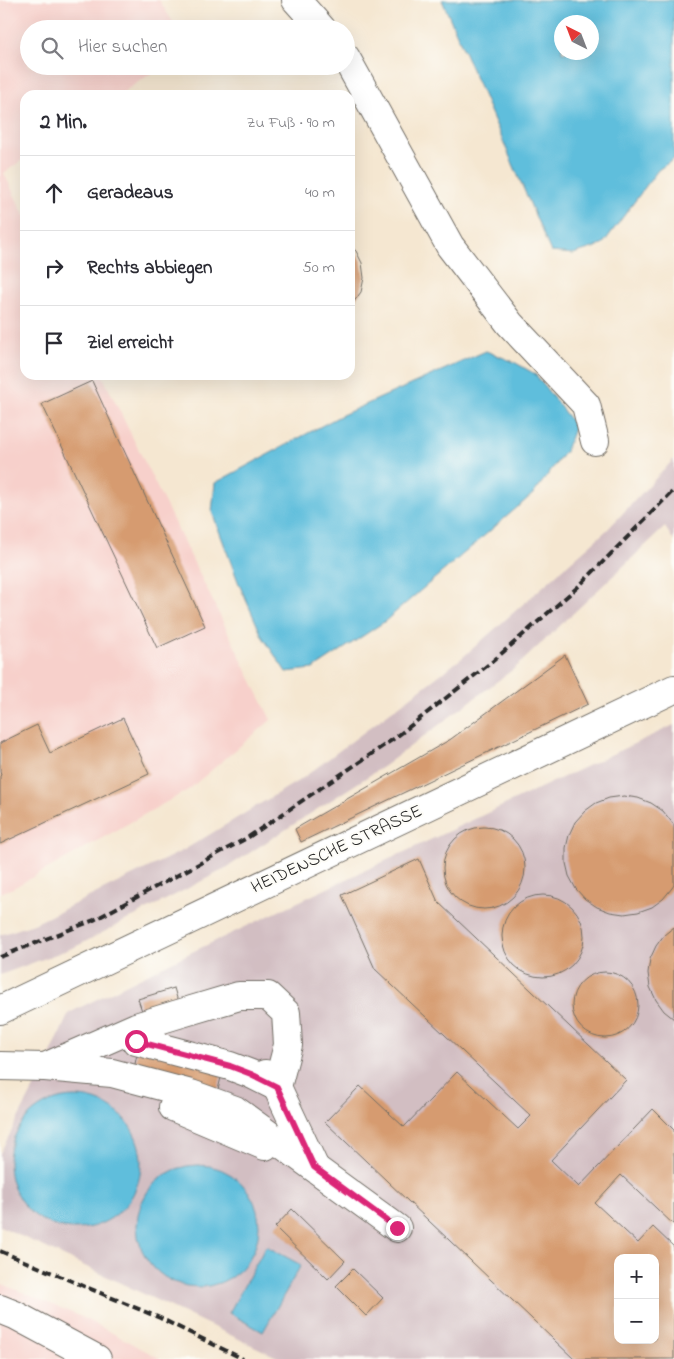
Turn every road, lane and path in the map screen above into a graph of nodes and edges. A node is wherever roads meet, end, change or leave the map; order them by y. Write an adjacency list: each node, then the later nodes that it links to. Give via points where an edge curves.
1 (296, 0): 2 (main road)
2 (314, 20)
3 (355, 74): 4 (main road, via 450,246 510,324 586,405)
4 (595, 441)
5 (674, 689): 6 (main road, HEIDENSCHE STRASSE)
6 (0, 1010)
7 (136, 1034): 9 (main road); 10 (main road, via 212,1046 240,1055 258,1067); 10 (main road, via 240,996 268,996 286,1013 288,1045)
8 (0, 1066): 9 (main road)
9 (45, 1067): 11 (main road, via 99,1080 194,1115); 11 (main road, via 112,1073 191,1094 235,1110)
10 (277, 1087): 11 (main road)
11 (314, 1167): 12 (main road)
12 (397, 1228)
13 (0, 1309): 14 (main road)
14 (97, 1359)

